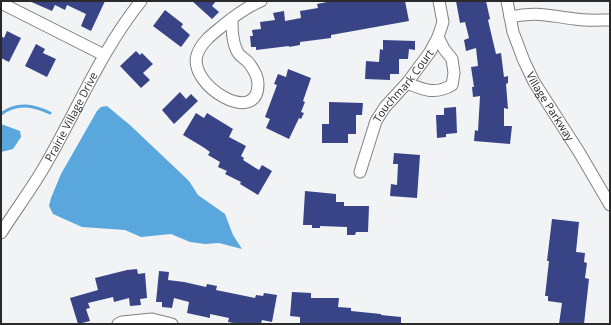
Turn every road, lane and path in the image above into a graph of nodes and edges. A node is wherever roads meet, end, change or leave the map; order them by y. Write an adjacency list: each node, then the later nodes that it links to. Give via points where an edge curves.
1 (140, 1): 10 (street, Prairie Village Drive)
2 (261, 1): 7 (street)
3 (439, 1): 9 (street, Touchmark Court, via 443,22)
4 (507, 1): 6 (street, Village Parkway)
5 (1, 3): 10 (street)
6 (510, 17): 8 (street, via 542,14 575,19); 13 (street, Village Parkway, via 513,32 534,82)
7 (232, 18): 7 (street, via 237,52 252,68 258,83 256,94 250,101 239,103 221,96 201,77 196,66 196,57 207,38)
8 (610, 20)
9 (438, 37): 11 (street, Touchmark Court); 11 (street, via 452,59 452,85 433,91)
10 (104, 55): 14 (street, Prairie Village Drive, via 43,169)
11 (407, 83): 12 (street, Touchmark Court, via 376,121)
12 (360, 172)
13 (610, 205)
14 (1, 233)
15 (118, 324): 16 (street, via 152,319)
16 (172, 324)

